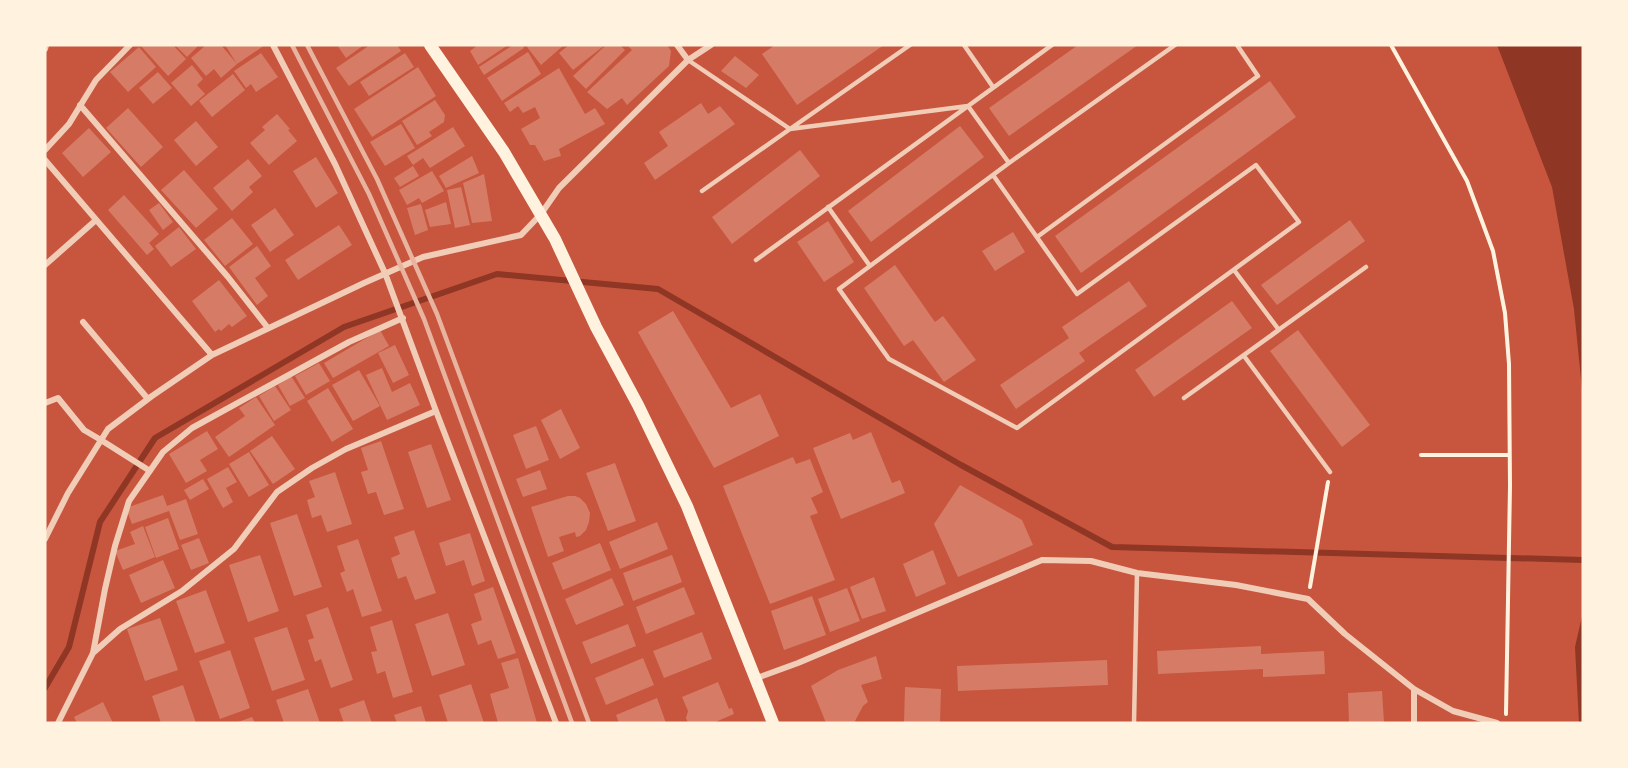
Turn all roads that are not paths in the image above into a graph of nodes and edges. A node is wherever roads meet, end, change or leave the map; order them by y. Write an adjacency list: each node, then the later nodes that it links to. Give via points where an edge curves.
1 (130, 45): 13 (street, via 96,80)
2 (273, 45): 30 (street, via 335,164)
3 (430, 45): 22 (main road, via 504,152)
4 (677, 45): 11 (street)
5 (711, 45): 11 (street)
6 (910, 45): 15 (lane)
7 (964, 45): 12 (lane)
8 (1052, 45): 12 (lane)
9 (1175, 45): 18 (lane)
10 (1237, 45): 24 (lane, via 1258,76)
11 (688, 60): 15 (lane); 22 (street, via 559,188)
12 (993, 87): 14 (lane)
13 (80, 105): 16 (street); 33 (street)
14 (968, 106): 15 (lane); 18 (lane); 21 (lane)
15 (790, 129): 20 (lane)
16 (45, 150)
17 (45, 160): 23 (street)
18 (1009, 163): 19 (lane)
19 (993, 175): 24 (lane); 27 (lane)
20 (702, 191)
21 (828, 207): 25 (lane); 27 (lane)
22 (541, 214): 30 (street, via 521,235 423,257); 45 (main road, via 687,506)
23 (96, 220): 26 (street); 34 (street)
24 (1037, 237): 29 (lane, via 1077,294 1256,165 1299,222)
25 (756, 260)
26 (45, 264)
27 (870, 266): 29 (lane, via 839,289 889,359 1017,428)
28 (1366, 267): 35 (lane)
29 (1234, 270): 35 (lane, via 1279,330 1184,398)
30 (385, 273): 31 (street); 33 (street)
31 (402, 318): 38 (street); 40 (street, via 349,342 192,428 163,452)
32 (83, 322): 36 (street)
33 (268, 328): 34 (street)
34 (212, 355): 36 (street)
35 (1244, 356): 41 (lane)
36 (148, 399): 39 (street, via 108,429)
37 (45, 403): 39 (street, via 58,398 84,430)
38 (436, 411): 44 (street, via 346,449 277,492 234,549 182,591 120,629); 48 (street)
39 (101, 440): 40 (street); 42 (street)
40 (150, 471): 44 (street, via 129,501 121,522)
41 (1330, 472)
42 (45, 539)
43 (1137, 573): 45 (street, via 1091,561 1042,560); 46 (street, via 1308,598); 50 (lane)
44 (93, 653): 47 (street)
45 (756, 678): 49 (main road)
46 (1414, 689): 51 (street); 52 (street, via 1453,711)
47 (58, 723)
48 (556, 723)
49 (773, 723)
50 (1134, 723)
51 (1414, 723)
52 (1497, 723)

